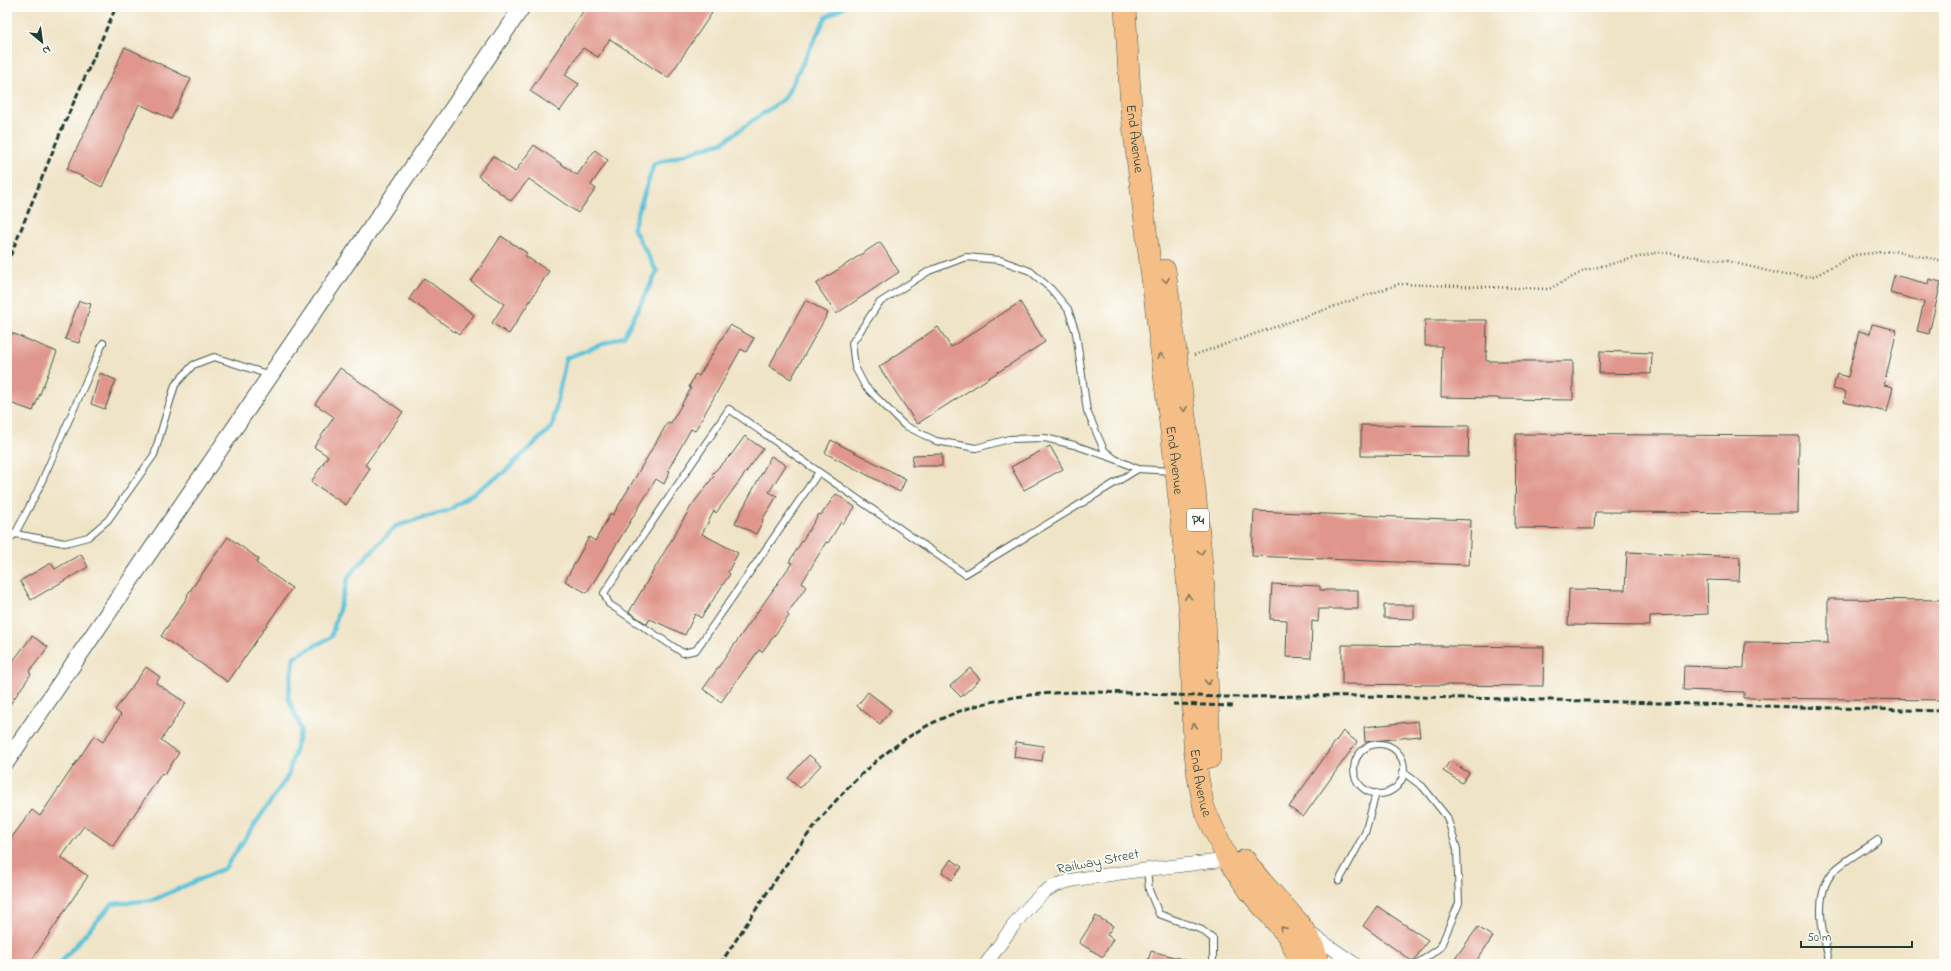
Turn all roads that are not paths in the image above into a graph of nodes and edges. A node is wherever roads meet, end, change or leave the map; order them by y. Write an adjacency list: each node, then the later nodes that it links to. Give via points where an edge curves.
1 (522, 7): 5 (street)
2 (1125, 7): 3 (highway, End Avenue / P4)
3 (1128, 49): 9 (highway, End Avenue / P4, one-way to 3, via 1131,108); 19 (highway, End Avenue / P4, one-way to 19, via 1139,83 1195,489 1204,588 1212,781 1230,838 1255,876)
4 (103, 343): 10 (lane)
5 (270, 375): 10 (lane, via 214,357 193,365 175,385 154,455 108,520 88,537 65,543); 12 (street)
6 (1115, 459): 6 (lane, via 1104,450 1087,411 1076,333 1068,309 1051,289 1030,271 1000,260 966,258 929,271 879,303 852,344 855,367 865,386 904,425 936,441 976,448 1009,439 1045,438); 7 (lane)
7 (1138, 468): 8 (lane, via 965,574); 9 (lane)
8 (819, 472): 8 (lane, via 729,409 604,593 609,604 683,653 696,650)
9 (1176, 472): 16 (highway, End Avenue / P4, one-way to 9, via 1204,808 1198,777 1194,746 1190,618)
10 (15, 534): 11 (lane)
11 (7, 540)
12 (7, 761)
13 (1403, 772): 14 (lane, via 1401,779 1391,790); 14 (lane, via 1403,763 1394,749 1379,744 1363,749 1358,755 1354,771 1356,779 1368,791); 25 (lane, via 1423,787 1447,817 1457,848 1459,903 1440,948)
14 (1376, 793): 18 (lane, via 1365,833)
15 (1878, 840): 26 (lane, via 1834,871 1826,884 1821,914 1822,931)
16 (1228, 860): 17 (street, Railway Street); 22 (highway, End Avenue / P4, one-way to 16, via 1288,936 1250,892)
17 (1147, 869): 20 (street, Railway Street, via 1072,881 1051,889 1022,913); 21 (lane, via 1149,890 1159,914 1202,930 1213,939)
18 (1339, 881)
19 (1301, 926): 23 (highway, End Avenue / P4, via 1313,946); 24 (street, End Avenue)
20 (986, 964)
21 (1213, 964)
22 (1299, 964)
23 (1319, 964)
24 (1355, 964)
25 (1417, 964)
26 (1830, 964)

